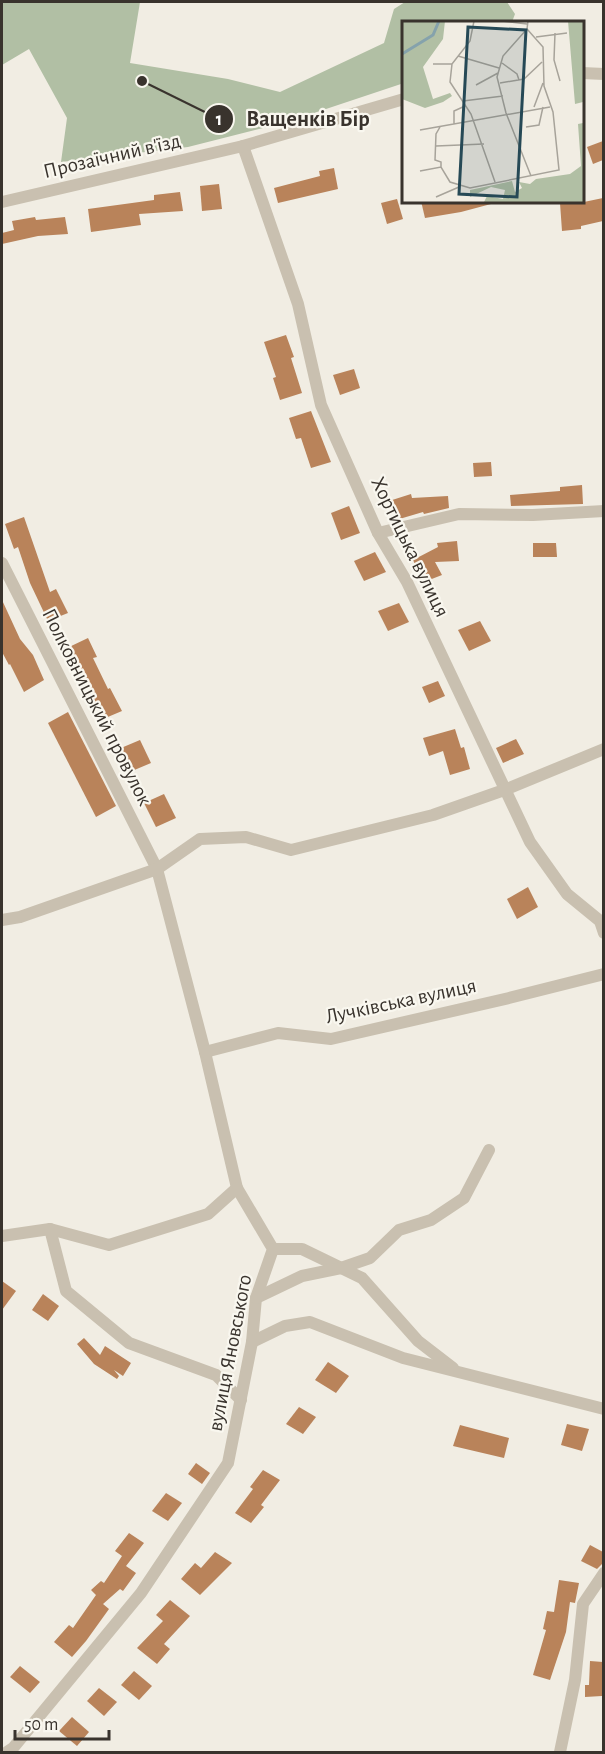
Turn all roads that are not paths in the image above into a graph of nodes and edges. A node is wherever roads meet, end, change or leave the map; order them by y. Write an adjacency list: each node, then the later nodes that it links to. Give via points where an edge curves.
1 (584, 73): 2 (street)
2 (603, 74)
3 (402, 100): 4 (street, Прозаїчний в'їзд)
4 (243, 146): 5 (street, Прозаїчний в'їзд); 7 (street, Хортицька вулиця, via 298,304 321,405)
5 (2, 202)
6 (603, 511): 7 (street, via 459,514)
7 (378, 533): 10 (street, Хортицька вулиця, via 407,582)
8 (2, 563): 11 (street, Полковницький провулок)
9 (603, 749): 10 (street)
10 (507, 789): 11 (street, via 433,815 291,850 246,837 200,839); 13 (street, Хортицька вулиця, via 530,842 567,894)
11 (158, 869): 12 (street); 15 (street)
12 (2, 920)
13 (602, 922)
14 (603, 974): 15 (street, Лучківська вулиця, via 331,1039 278,1033)
15 (205, 1052): 17 (street)
16 (489, 1150): 21 (street, via 464,1198 431,1220 399,1230 370,1258)
17 (237, 1188): 18 (street, via 208,1214 109,1245); 20 (street)
18 (50, 1229): 19 (street); 25 (street, via 66,1291 129,1343 216,1375)
19 (2, 1236)
20 (273, 1249): 21 (street, via 302,1249); 22 (street, вулиця Яновського)
21 (340, 1268): 22 (street, via 302,1276); 24 (street, via 362,1278 418,1341)
22 (256, 1298): 23 (street, вулиця Яновського)
23 (252, 1342): 24 (street, via 285,1326 310,1322 403,1358); 25 (street, вулиця Яновського)
24 (459, 1372): 26 (street)
25 (241, 1400): 28 (street, вулиця Яновського, via 228,1463 141,1593)
26 (603, 1409)
27 (603, 1574): 29 (street, via 583,1604 575,1680)
28 (7, 1752)
29 (560, 1752)

